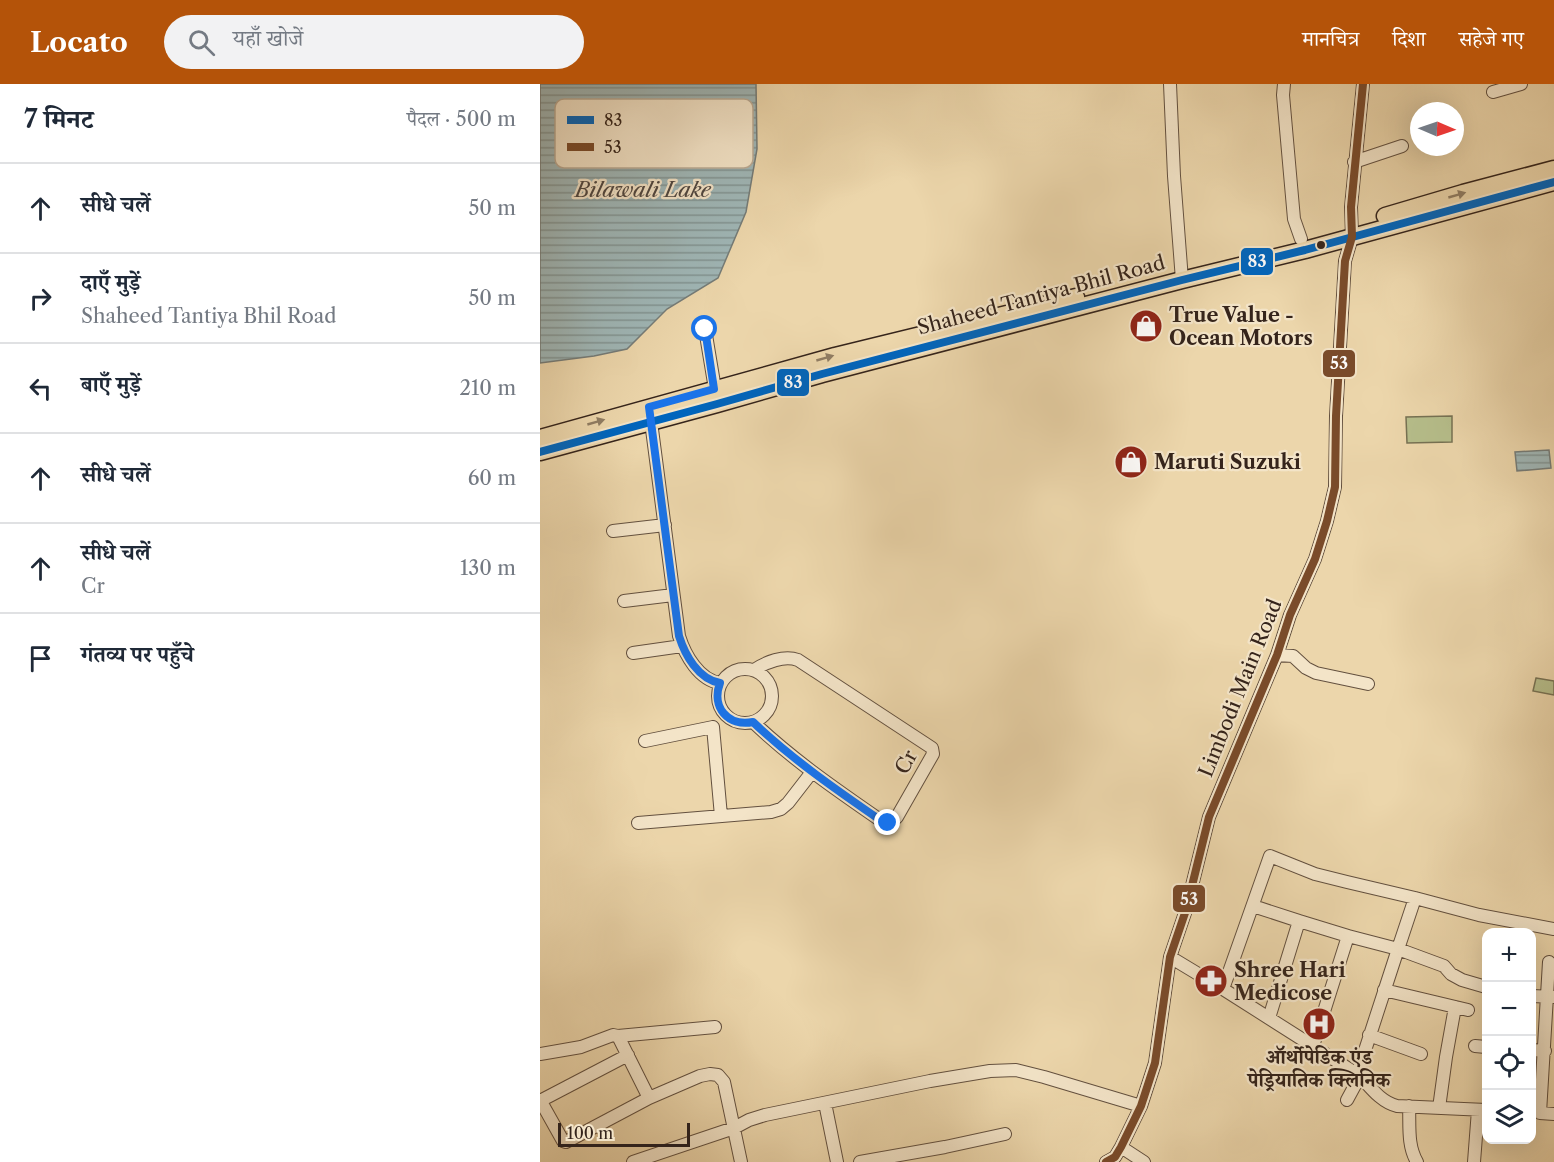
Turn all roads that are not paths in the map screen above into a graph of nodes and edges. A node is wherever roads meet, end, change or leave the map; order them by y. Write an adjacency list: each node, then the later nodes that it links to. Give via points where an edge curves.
1 (1170, 84): 12 (street)
2 (1284, 84): 11 (street, via 1294,219)
3 (1363, 84): 7 (street, Limbodi Main Road)
4 (1521, 84): 5 (street)
5 (1493, 92)
6 (1402, 146): 7 (street)
7 (1354, 162): 10 (street, Limbodi Main Road)
8 (1554, 169): 10 (main road, Shaheed Tantiya Bhil Road, one-way to 8, via 1463,193)
9 (1554, 182): 10 (main road, Shaheed Tantiya Bhil Road)
10 (1351, 232): 11 (main road, Shaheed Tantiya Bhil Road); 12 (main road, Shaheed Tantiya Bhil Road); 24 (street, Limbodi Main Road, via 1345,261 1335,487 1315,559)
11 (1301, 239): 12 (main road, Shaheed Tantiya Bhil Road)
12 (1182, 275): 14 (main road, Shaheed Tantiya Bhil Road, one-way to 12, via 835,356); 15 (main road, Shaheed Tantiya Bhil Road, via 717,404)
13 (705, 329): 14 (street)
14 (714, 389): 15 (main road, Shaheed Tantiya Bhil Road)
15 (650, 414): 16 (main road, Shaheed Tantiya Bhil Road, one-way to 15); 17 (main road, Shaheed Tantiya Bhil Road); 18 (street)
16 (540, 438)
17 (540, 452)
18 (664, 525): 19 (street); 20 (street)
19 (613, 531)
20 (673, 595): 21 (street); 22 (street)
21 (624, 601)
22 (682, 646): 23 (street); 26 (street, via 704,677)
23 (633, 653)
24 (1277, 655): 27 (street, via 1293,656 1316,673); 41 (street, Limbodi Main Road, via 1209,817)
25 (754, 670): 26 (street, via 734,670); 29 (street, via 768,681 772,693 768,710); 32 (street, Cr, via 790,657 798,660 933,751 897,817 888,823)
26 (720, 683): 28 (street, via 717,696)
27 (1368, 684)
28 (724, 714): 29 (street, via 735,722); 30 (street)
29 (753, 722): 32 (street, Cr)
30 (713, 727): 31 (street); 33 (street)
31 (645, 741)
32 (812, 772): 33 (street, via 781,809)
33 (721, 816): 34 (street)
34 (638, 823)
35 (1415, 898): 36 (street, via 1315,874 1270,856); 38 (street); 40 (street)
36 (1253, 906): 37 (street); 44 (street)
37 (1299, 921): 39 (street); 47 (street)
38 (1554, 929)
39 (1348, 936): 40 (street); 51 (street)
40 (1398, 950): 43 (street, via 1431,960 1462,980); 45 (street)
41 (1170, 957): 44 (street); 62 (street, Limbodi Main Road, via 1155,1063)
42 (1550, 962): 46 (street)
43 (1482, 986)
44 (1223, 989): 47 (street)
45 (1384, 990): 49 (street); 64 (street, via 1462,1009 1446,1057)
46 (1550, 997): 53 (street)
47 (1269, 1018): 51 (street)
48 (715, 1027): 50 (street)
49 (1370, 1035): 55 (street); 57 (street)
50 (618, 1036): 54 (street); 56 (street)
51 (1313, 1046): 57 (street)
52 (1536, 1050): 53 (street)
53 (1545, 1051): 66 (street)
54 (540, 1054)
55 (1421, 1054)
56 (628, 1055): 58 (street); 60 (street)
57 (1358, 1076): 59 (street); 63 (street, via 1382,1100)
58 (649, 1098): 60 (street, via 566,1142); 68 (street, via 700,1076 718,1075 724,1083)
59 (1347, 1100)
60 (540, 1101)
61 (825, 1103): 62 (street, via 930,1081 1016,1070); 68 (street, via 765,1115); 73 (street)
62 (1141, 1106): 70 (street, Limbodi Main Road)
63 (1409, 1106): 64 (street); 76 (street, via 1410,1144)
64 (1439, 1108): 65 (street)
65 (1482, 1110): 77 (street)
66 (1536, 1113): 67 (street)
67 (1554, 1114)
68 (734, 1128): 71 (street); 72 (street)
69 (1005, 1134): 74 (street)
70 (1116, 1157): 75 (street, Limbodi Main Road)
71 (633, 1162)
72 (741, 1162)
73 (837, 1162)
74 (860, 1162)
75 (1144, 1162)
76 (1418, 1162)
77 (1474, 1162)

